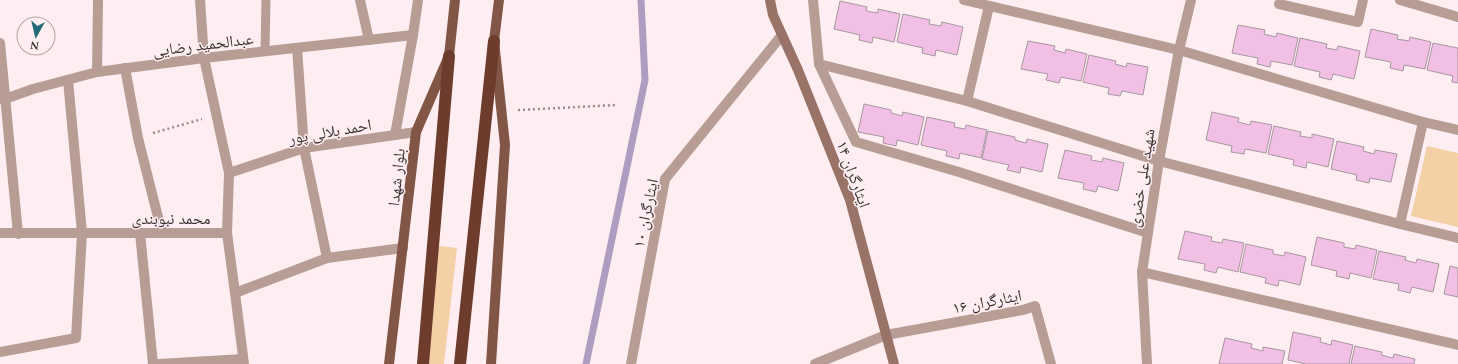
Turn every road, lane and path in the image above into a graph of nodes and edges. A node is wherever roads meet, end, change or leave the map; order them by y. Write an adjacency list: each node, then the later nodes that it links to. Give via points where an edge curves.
1 (98, 0): 29 (street)
2 (200, 0): 26 (street)
3 (266, 0): 24 (lane)
4 (360, 0): 19 (street)
5 (418, 0): 17 (street)
6 (456, 0): 25 (main road, بلوار شهدا)
7 (499, 0): 20 (main road)
8 (770, 0): 18 (street, ایثارگران ۱۴, via 773,15)
9 (813, 0): 27 (street)
10 (964, 0): 15 (street)
11 (1191, 0): 23 (street, شهید علی خضری)
12 (1364, 0): 14 (street, via 1358,22)
13 (1400, 0): 16 (street)
14 (1279, 4)
15 (989, 6): 23 (street); 32 (street)
16 (1458, 17)
17 (413, 35): 19 (street, عبدالحمید رضایی); 39 (street)
18 (782, 35): 57 (street, ایثارگران ۱۴, via 850,200); 67 (street, ایثارگران ۱۰, via 665,178)
19 (369, 40): 22 (street, عبدالحمید رضایی)
20 (494, 41): 34 (main road); 65 (highway)
21 (0, 43): 31 (street)
22 (297, 48): 24 (street, عبدالحمید رضایی); 41 (street)
23 (1178, 50): 36 (street); 42 (street, شهید علی خضری)
24 (266, 51): 26 (street, عبدالحمید رضایی)
25 (449, 56): 38 (main road, بلوار شهدا); 64 (highway)
26 (204, 58): 28 (street, عبدالحمید رضایی); 35 (street)
27 (819, 64): 32 (street); 50 (street, via 856,142 960,172)
28 (125, 68): 29 (street, عبدالحمید رضایی); 40 (street)
29 (97, 72): 30 (street, عبدالحمید رضایی)
30 (68, 80): 31 (street, عبدالحمید رضایی); 46 (street)
31 (3, 99): 51 (street)
32 (967, 101): 42 (street)
33 (617, 105): 34 (path)
34 (502, 111): 66 (main road, via 506,145)
35 (216, 115): 40 (path); 43 (street)
36 (1423, 122): 37 (street); 44 (street)
37 (1458, 130)
38 (416, 132): 39 (street, احمد بلالی پور); 53 (main road, بلوار شهدا)
39 (396, 135): 41 (street, احمد بلالی پور)
40 (138, 138): 48 (street)
41 (304, 148): 43 (street, احمد بلالی پور); 54 (street)
42 (1159, 162): 44 (street); 50 (street, شهید علی خضری)
43 (229, 173): 49 (street)
44 (1400, 224): 52 (street)
45 (0, 233): 51 (street, محمد نبوبندی)
46 (82, 233): 47 (street, محمد نبوبندی); 51 (street, محمد نبوبندی); 59 (street, via 76,338)
47 (140, 233): 48 (street, محمد نبوبندی); 61 (street)
48 (162, 233): 49 (street, محمد نبوبندی)
49 (227, 233): 56 (street, محمد نبوبندی)
50 (1148, 233): 55 (street, شهید علی خضری)
51 (18, 234)
52 (1458, 238)
53 (403, 248): 54 (street); 63 (main road, بلوار شهدا)
54 (327, 258): 56 (street)
55 (1142, 272): 58 (street); 71 (street, شهید علی خضری)
56 (236, 293): 60 (street, محمد نبوبندی)
57 (886, 335): 68 (street); 69 (street, ایثارگران ۱۴); 70 (street, ایثارگران ۱۶, via 1035,306)
58 (1458, 345)
59 (0, 349)
60 (243, 362): 62 (street)
61 (153, 364)
62 (159, 364)
63 (389, 364)
64 (423, 364)
65 (460, 364)
66 (491, 364)
67 (631, 364)
68 (816, 364)
69 (894, 364)
70 (1051, 364)
71 (1147, 364)

